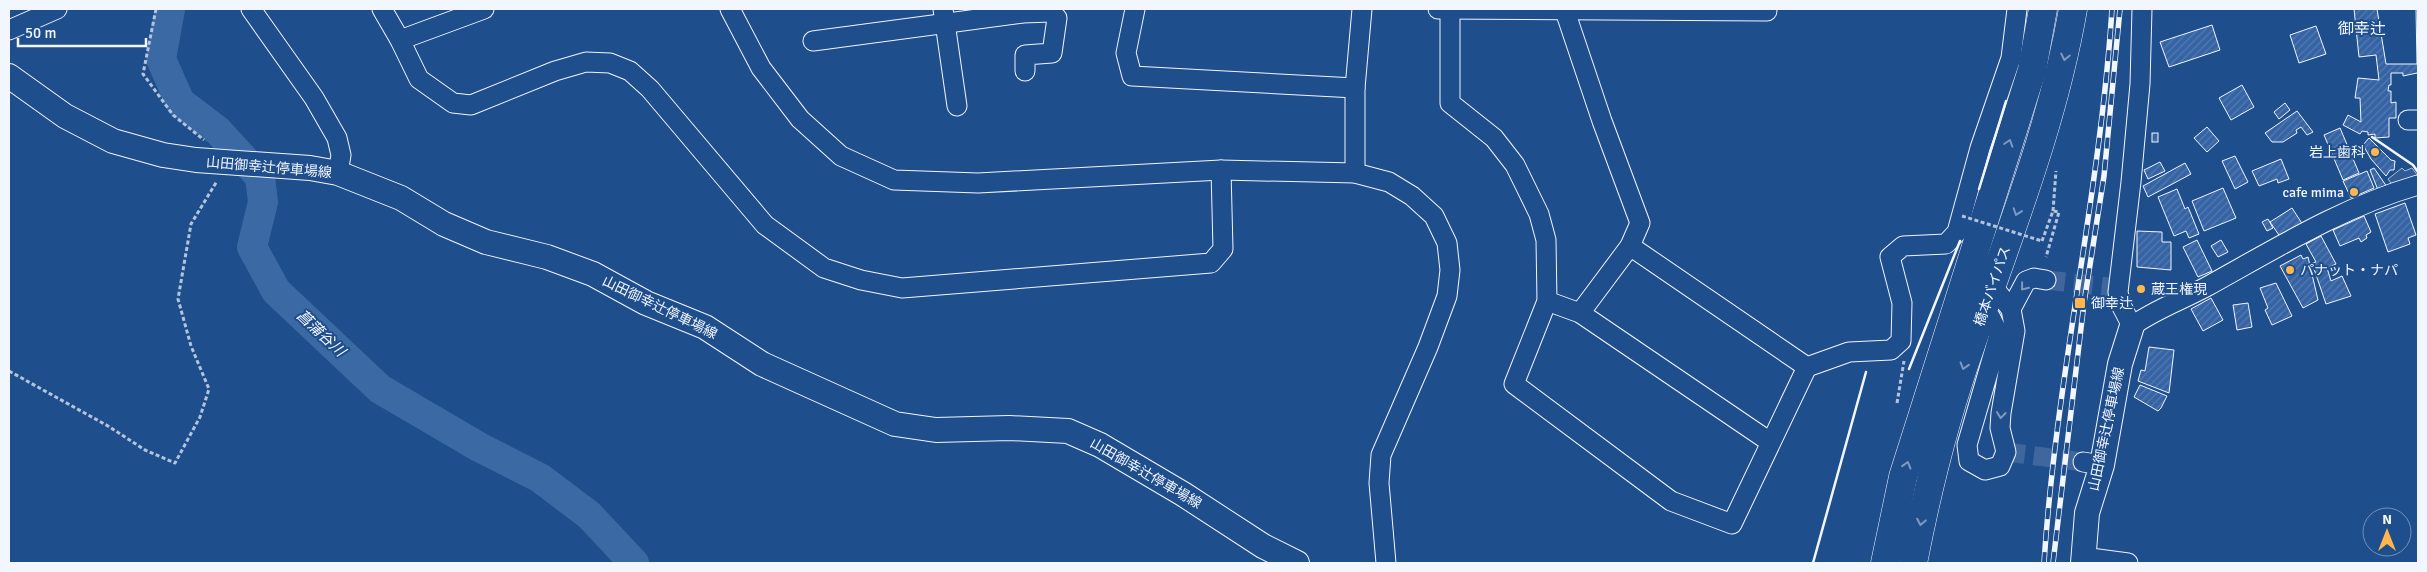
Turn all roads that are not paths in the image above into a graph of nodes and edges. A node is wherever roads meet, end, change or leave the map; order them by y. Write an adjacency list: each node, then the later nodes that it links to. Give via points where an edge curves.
1 (57, 9): 16 (street)
2 (251, 9): 24 (street, via 314,98 337,138 340,155)
3 (382, 9): 17 (street)
4 (484, 9): 17 (street)
5 (730, 9): 23 (street, via 761,68 800,119 841,156 894,180 978,183)
6 (1134, 9): 21 (street, via 1126,53 1132,76)
7 (1362, 9): 21 (street)
8 (1443, 9): 13 (street); 32 (street, via 1450,103 1494,138 1519,173 1539,214 1546,240)
9 (2017, 9): 36 (street, via 2011,58 1980,148 1957,232 1946,244 1903,246 1890,257 1902,303 1902,341 1891,350 1849,352)
10 (2043, 9): 28 (highway, 橋本バイパス, one-way to 10, via 2032,70)
11 (2074, 9): 31 (highway, 橋本バイパス, one-way to 31, via 2064,60)
12 (2142, 9): 35 (street, via 2140,84 2114,289)
13 (1565, 11): 14 (street); 27 (street, via 1640,223)
14 (1767, 11)
15 (944, 16): 18 (street); 19 (street, via 1051,12 1057,18 1052,53 1025,55); 22 (street)
16 (9, 30)
17 (400, 40): 23 (street, via 418,79 453,103 471,105 555,70 586,62 610,64 630,71 650,89 766,225 824,268 902,288 1211,263 1223,249)
18 (814, 42)
19 (1025, 71)
20 (9, 76): 24 (main road, 山田御幸辻停車場線, via 66,116 113,141 224,170 282,166)
21 (1355, 88): 25 (street)
22 (957, 106)
23 (1221, 170): 25 (street)
24 (338, 173): 39 (main road, 山田御幸辻停車場線, via 401,198 444,224 486,242 547,257 593,274 646,302 705,327 762,364 895,424 936,430 1009,428 1068,431 1100,444 1263,546)
25 (1355, 173): 40 (street, via 1389,182 1412,196 1434,216 1447,243 1450,270 1447,296 1382,455 1379,483)
26 (2418, 185): 35 (street, via 2325,221 2204,288 2152,312)
27 (1630, 246): 34 (street); 36 (street)
28 (1972, 258): 30 (highway, 橋本バイパス); 31 (street)
29 (2046, 280): 33 (street, one-way to 33, via 2034,278 2026,281)
30 (1964, 289): 31 (street); 41 (highway, 橋本バイパス, one-way to 30, via 1903,477)
31 (1988, 298): 33 (street); 33 (street, one-way to 31, via 2015,331 2000,428 2006,452 2000,466 1985,470 1969,462 1967,445 1999,335 1991,318); 42 (highway, 橋本バイパス, one-way to 42, via 1927,490)
32 (1548, 301): 34 (street); 37 (street, via 1514,384 1671,501 1732,524)
33 (2011, 309)
34 (1580, 313): 37 (street)
35 (2132, 326): 38 (main road, 山田御幸辻停車場線, via 2093,463)
36 (1807, 368): 37 (street)
37 (1770, 442)
38 (2083, 560): 43 (street)
39 (1297, 563)
40 (1386, 563)
41 (1885, 563)
42 (1912, 563)
43 (2128, 563)

